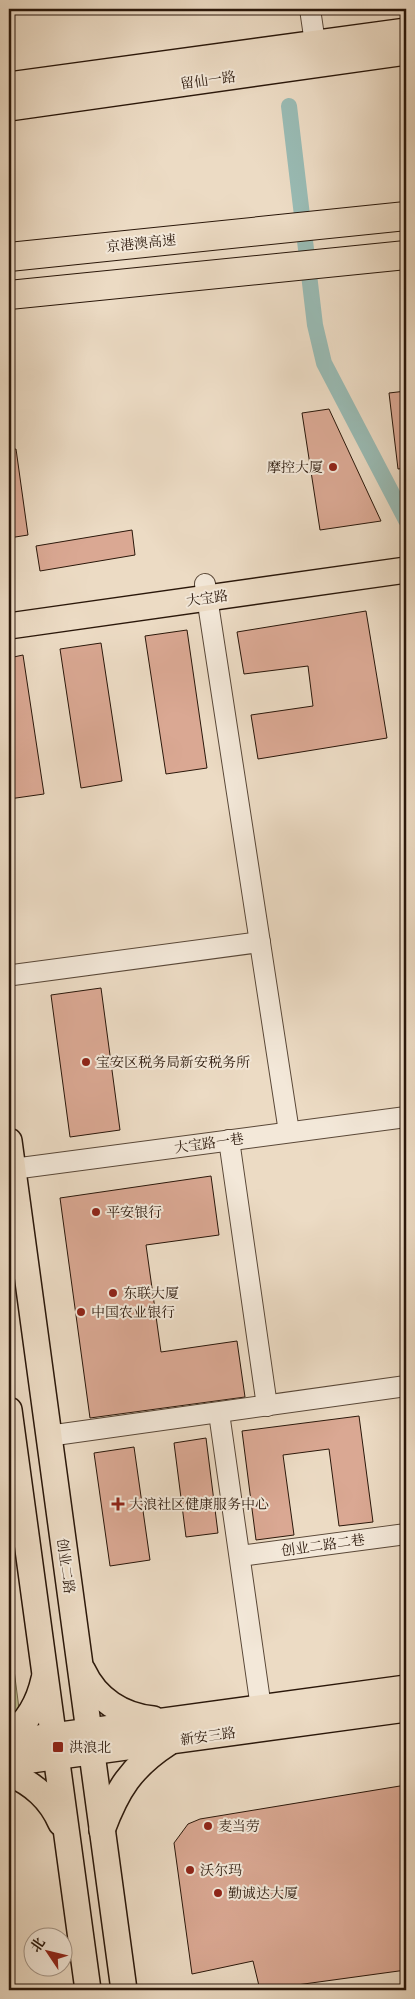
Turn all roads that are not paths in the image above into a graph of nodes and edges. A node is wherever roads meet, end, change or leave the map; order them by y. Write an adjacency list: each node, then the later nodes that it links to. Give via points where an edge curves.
1 (310, 9): 3 (street)
2 (406, 31): 3 (main road, 留仙一路)
3 (315, 43): 5 (main road, 留仙一路)
4 (406, 52): 6 (main road, 留仙一路)
5 (9, 85)
6 (9, 108)
7 (406, 216): 9 (highway, 京港澳高速)
8 (406, 255): 10 (highway)
9 (9, 257)
10 (9, 294)
11 (406, 556): 13 (main road, 大宝路)
12 (406, 570): 13 (main road, 大宝路)
13 (206, 591): 14 (main road, 大宝路); 15 (main road, 大宝路); 16 (street)
14 (9, 611)
15 (9, 626)
16 (260, 942): 17 (street); 19 (street)
17 (13, 975)
18 (406, 1117): 19 (street, 大宝路一巷)
19 (289, 1132): 20 (street, 大宝路一巷)
20 (229, 1140): 22 (street, 大宝路一巷); 24 (street)
21 (9, 1141): 22 (main road, 创业二路)
22 (13, 1170): 27 (main road, 创业二路)
23 (406, 1386): 24 (street)
24 (268, 1406): 26 (street)
25 (9, 1410): 28 (main road)
26 (219, 1412): 27 (street); 30 (street)
27 (48, 1436): 31 (main road, 创业二路)
28 (14, 1483): 32 (main road)
29 (406, 1534): 30 (street, 创业二路二巷)
30 (240, 1556): 34 (street)
31 (79, 1664): 36 (main road, via 97,1693 111,1705); 39 (main road, 创业二路)
32 (45, 1674): 37 (main road, via 34,1708); 40 (main road)
33 (406, 1688): 34 (main road, 新安三路)
34 (261, 1708): 36 (main road, 新安三路)
35 (406, 1709): 36 (main road, 新安三路)
36 (169, 1731): 39 (main road, 新安三路); 43 (main road, via 127,1777 112,1802)
37 (9, 1736)
38 (9, 1742): 40 (main road, 新安三路)
39 (90, 1742): 40 (main road, 新安三路); 43 (main road, 创业二路)
40 (55, 1747): 41 (main road, 新安三路); 44 (main road)
41 (9, 1763)
42 (9, 1773): 44 (main road, via 37,1789 50,1802)
43 (102, 1831): 46 (main road, 创业二路)
44 (67, 1837): 45 (main road)
45 (88, 1990)
46 (124, 1990)

